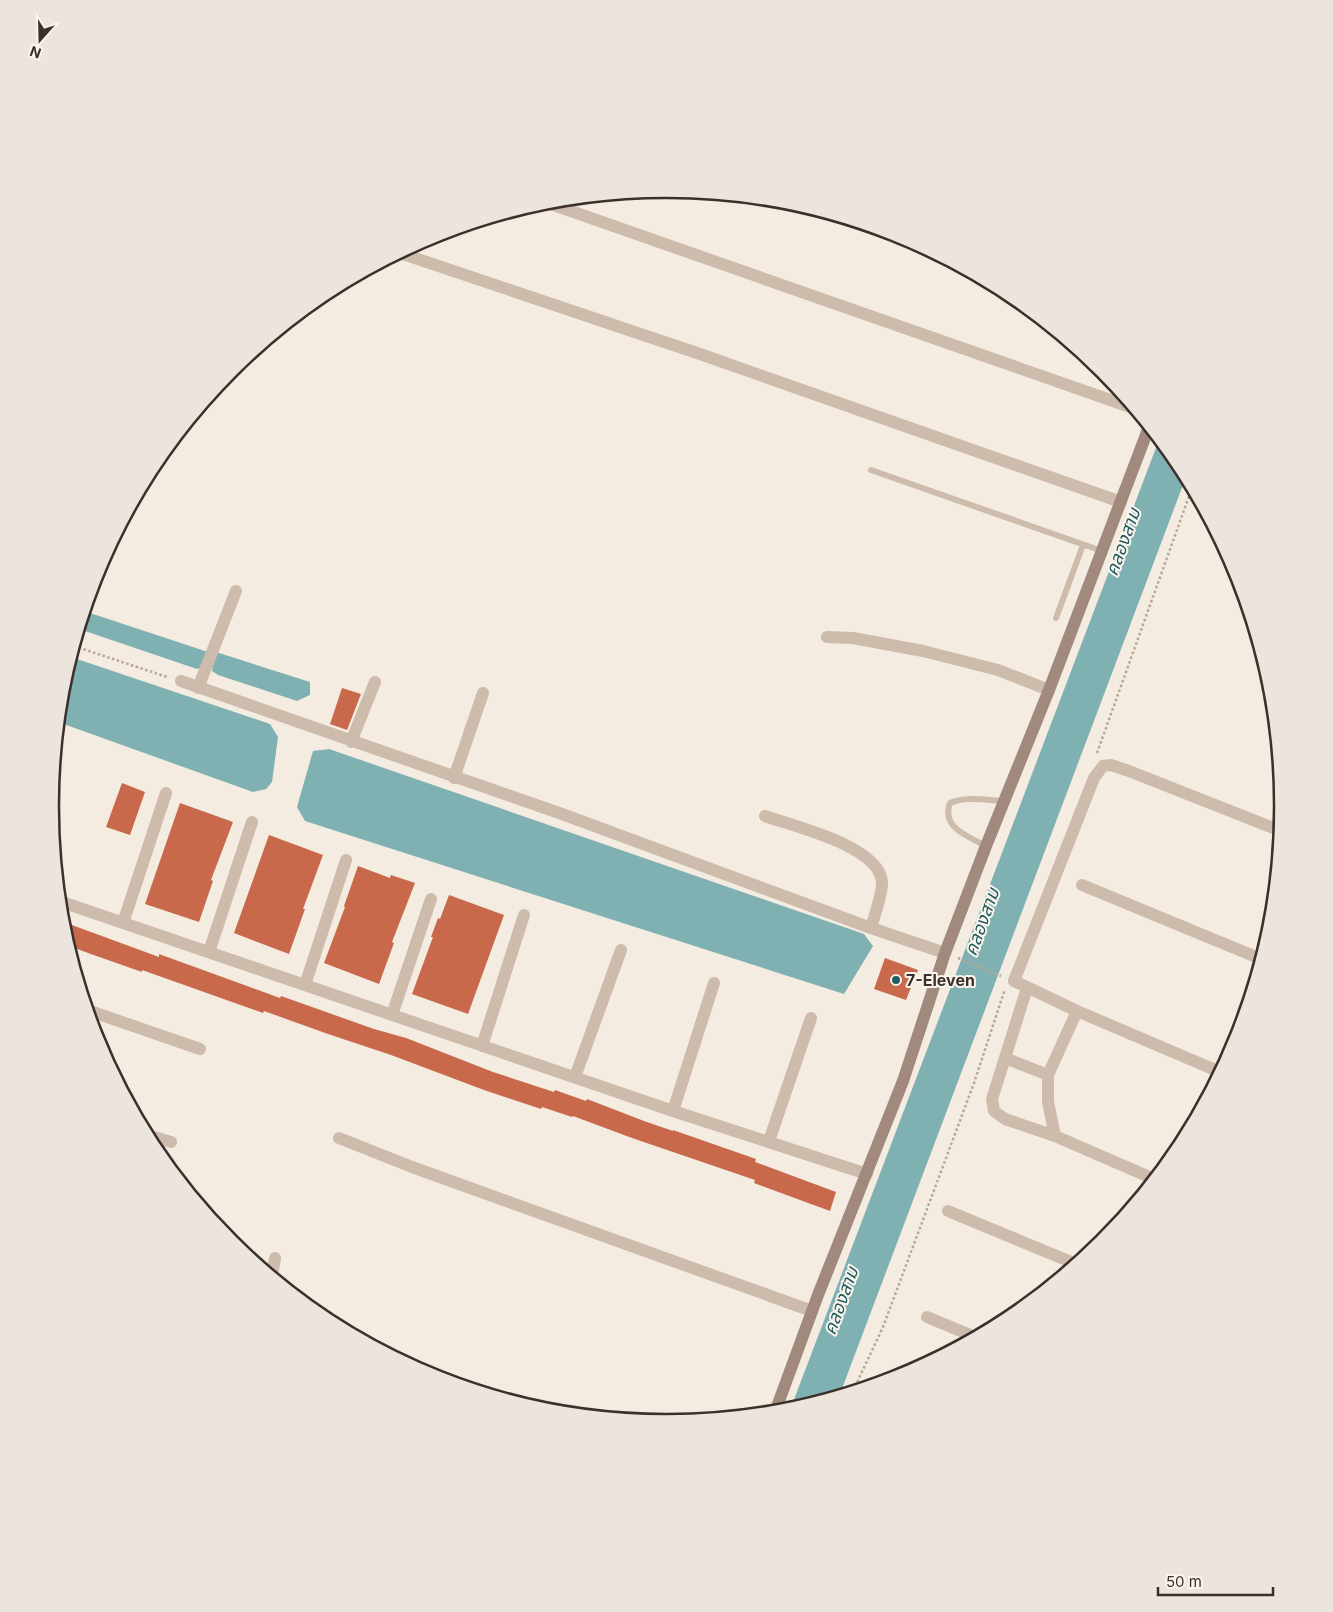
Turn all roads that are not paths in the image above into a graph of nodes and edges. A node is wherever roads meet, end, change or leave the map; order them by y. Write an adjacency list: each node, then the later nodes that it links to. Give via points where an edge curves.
1 (561, 208): 3 (street)
2 (409, 256): 6 (street)
3 (1122, 404)
4 (1147, 434): 6 (street)
5 (871, 470): 7 (lane)
6 (1121, 502): 8 (street)
7 (1083, 545): 8 (lane); 10 (lane)
8 (1102, 551): 15 (street)
9 (236, 591): 14 (street)
10 (1056, 618)
11 (827, 637): 15 (street, via 853,638 933,653 998,670)
12 (181, 681): 14 (street)
13 (375, 682): 17 (street)
14 (198, 688): 17 (street)
15 (1049, 690): 20 (street)
16 (483, 693): 18 (street)
17 (352, 742): 18 (street)
18 (454, 778): 31 (street)
19 (166, 793): 30 (street)
20 (1004, 801): 24 (street); 24 (lane, via 957,800 950,803 946,812 949,822 957,830)
21 (765, 816): 31 (street, via 844,843 866,857 882,882)
22 (252, 822): 33 (street)
23 (1273, 828): 38 (street, via 1129,771 1103,766 1094,778 1014,981)
24 (986, 846): 34 (street)
25 (346, 860): 37 (street)
26 (1082, 885): 35 (street)
27 (431, 899): 41 (street)
28 (67, 904): 30 (street)
29 (524, 915): 43 (street)
30 (123, 923): 33 (street)
31 (871, 928): 34 (street)
32 (622, 950): 48 (street)
33 (209, 952): 37 (street)
34 (945, 953): 55 (street, via 903,1081)
35 (1255, 957)
36 (714, 983): 49 (street)
37 (305, 985): 41 (street)
38 (1027, 988): 39 (street); 45 (street)
39 (1077, 1011): 46 (street); 47 (street)
40 (95, 1013): 44 (street)
41 (392, 1015): 43 (street)
42 (811, 1018): 53 (street)
43 (482, 1046): 48 (street)
44 (200, 1049)
45 (1005, 1058): 47 (street); 50 (street, via 992,1099 994,1111)
46 (1214, 1070)
47 (1048, 1075): 50 (street, via 1048,1102)
48 (575, 1077): 49 (street)
49 (673, 1110): 53 (street)
50 (1055, 1136): 56 (street)
51 (157, 1138): 54 (street)
52 (339, 1138): 61 (street)
53 (769, 1141): 55 (street)
54 (170, 1142)
55 (867, 1174): 61 (street)
56 (1148, 1177)
57 (948, 1211): 59 (street)
58 (275, 1258): 60 (street)
59 (1069, 1261)
60 (273, 1269)
61 (812, 1311): 64 (street)
62 (927, 1317): 63 (street)
63 (967, 1334)
64 (778, 1403)

